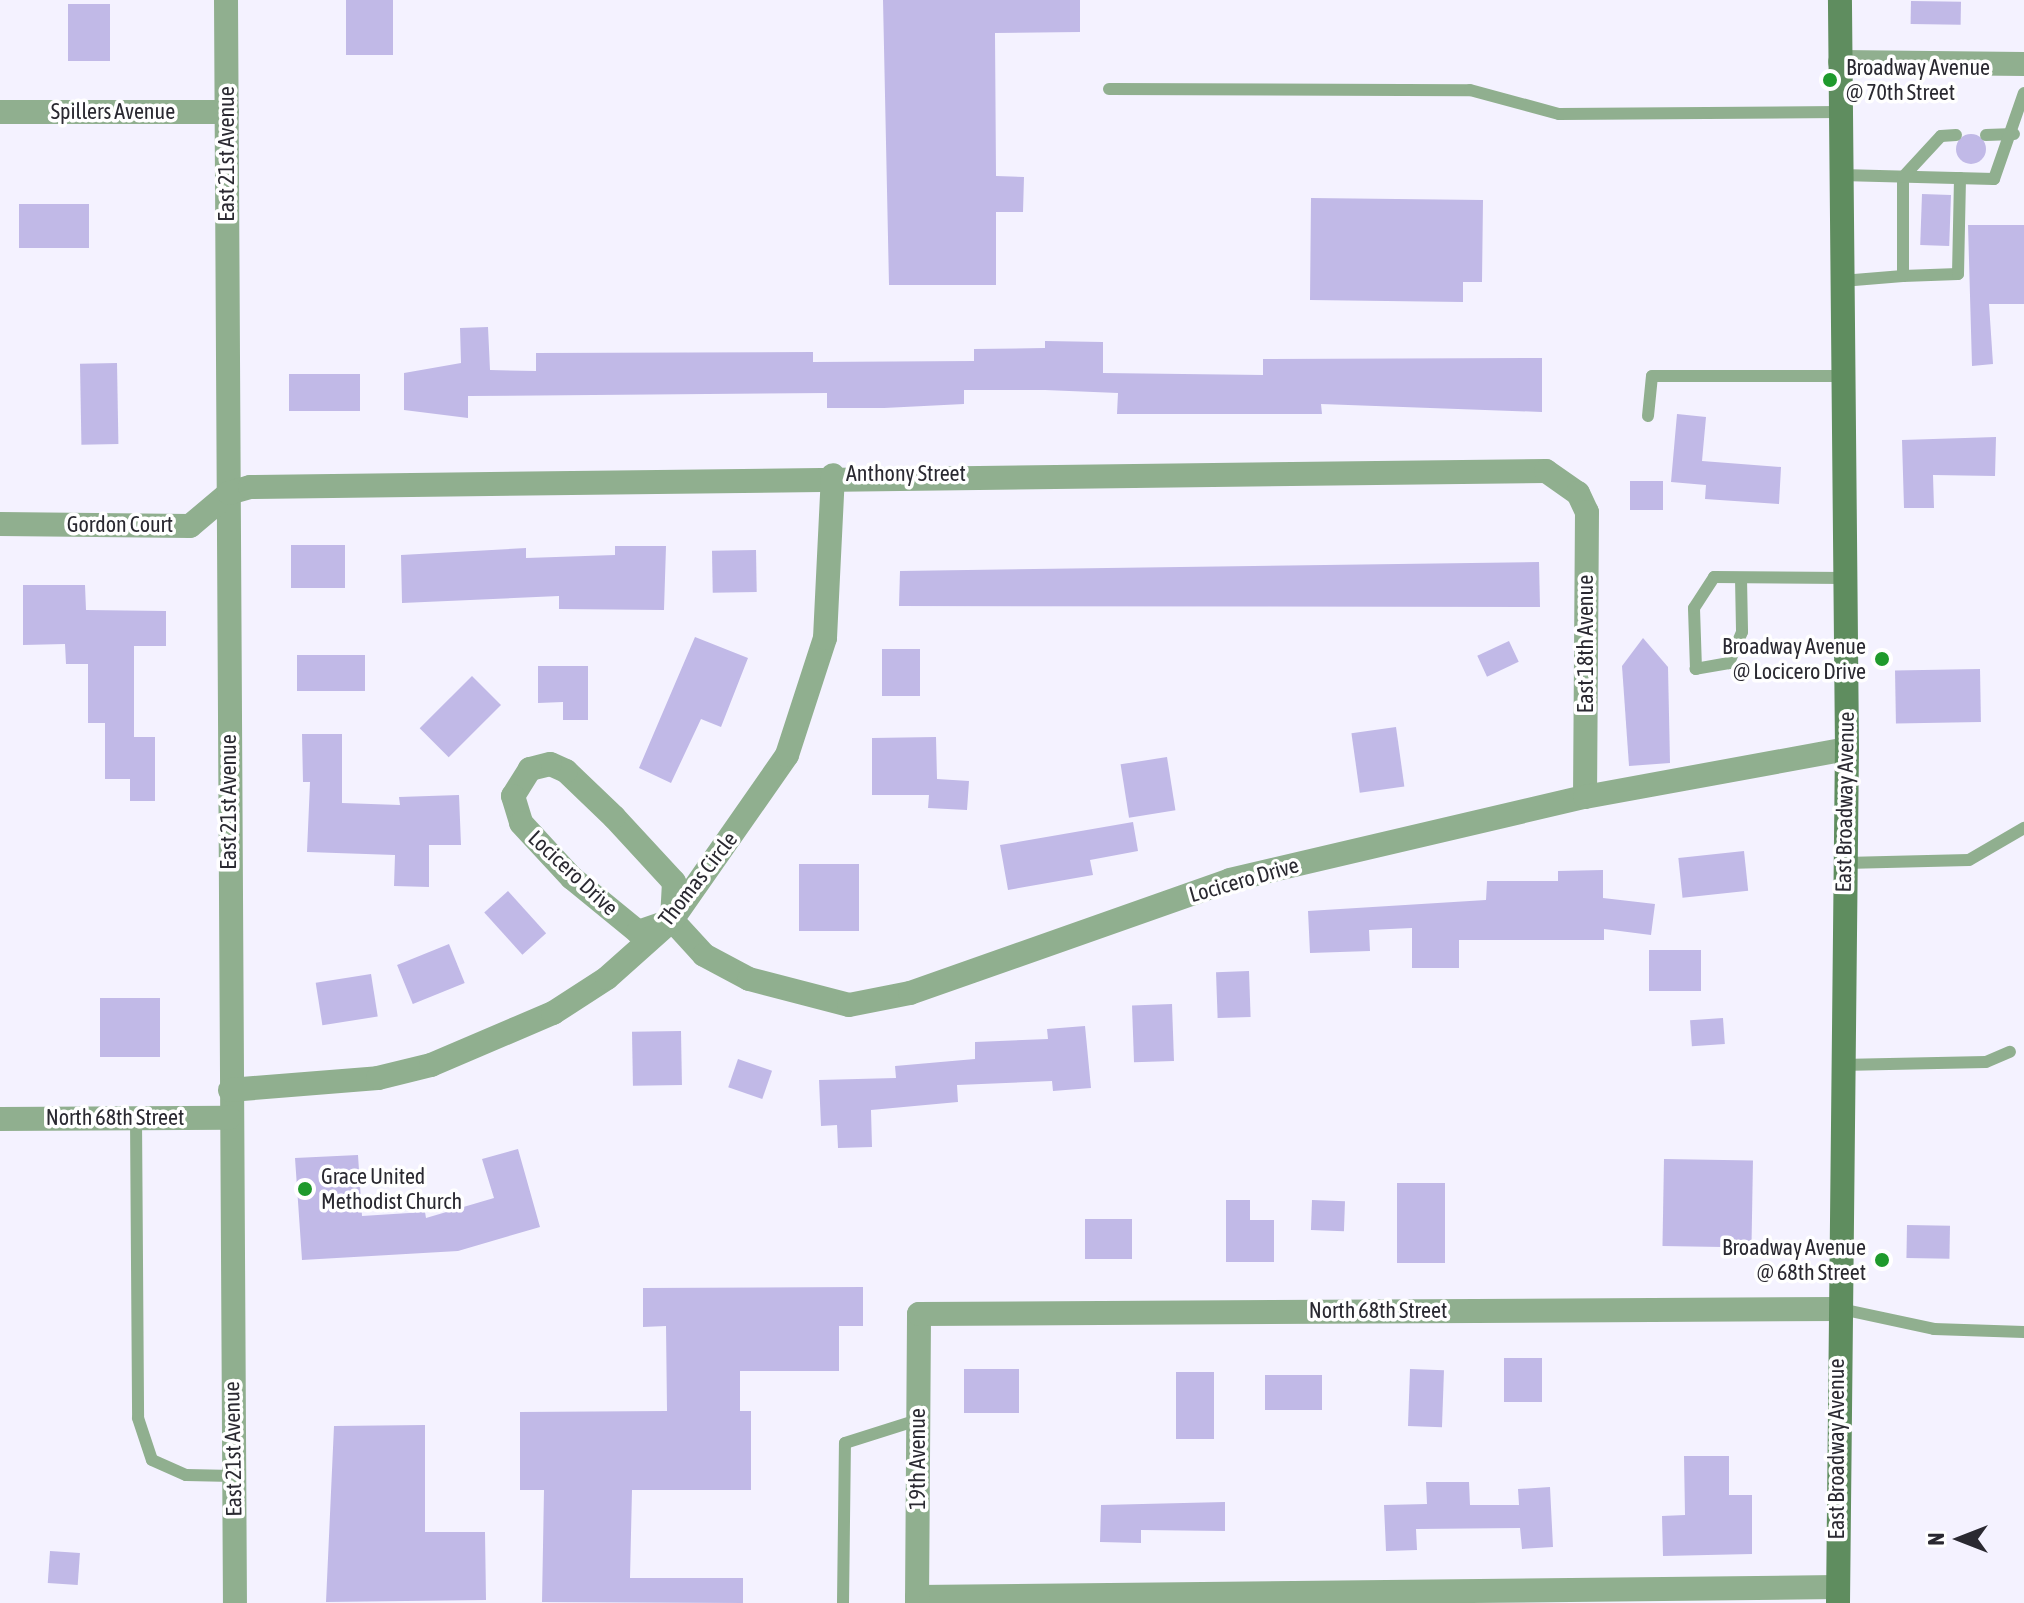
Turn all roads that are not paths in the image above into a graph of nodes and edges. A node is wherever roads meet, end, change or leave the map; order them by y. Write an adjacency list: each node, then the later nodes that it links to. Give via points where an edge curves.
1 (226, 0): 8 (street, East 21st Avenue)
2 (1840, 0): 3 (main road, East Broadway Avenue)
3 (1840, 62): 4 (street); 9 (main road, East Broadway Avenue)
4 (2024, 64)
5 (1109, 89): 9 (lane, via 1470,90 1559,114)
6 (2024, 93): 10 (lane)
7 (0, 112): 8 (street, Spillers Avenue)
8 (227, 112): 21 (street, East 21st Avenue)
9 (1840, 112): 13 (main road, East Broadway Avenue)
10 (2014, 134): 12 (lane); 15 (lane, via 1994,179)
11 (1956, 135): 14 (lane, via 1941,136)
12 (1986, 135)
13 (1841, 175): 14 (lane); 17 (main road, East Broadway Avenue)
14 (1903, 177): 15 (lane); 16 (lane)
15 (1960, 178): 16 (lane, via 1958,274)
16 (1903, 276): 17 (lane)
17 (1842, 281): 18 (main road, East Broadway Avenue)
18 (1843, 376): 19 (lane, via 1652,376); 25 (main road, East Broadway Avenue)
19 (1648, 416)
20 (833, 475): 21 (street, Anthony Street); 22 (street, Anthony Street, via 1546,471); 30 (street, Thomas Circle, via 825,638 787,755)
21 (229, 493): 23 (street, Gordon Court, via 190,526); 33 (street, East 21st Avenue)
22 (1578, 493): 27 (street, East 18th Avenue, via 1587,512)
23 (0, 524)
24 (1741, 578): 24 (lane, via 1714,577 1694,608 1696,669 1729,663 1742,632); 25 (lane)
25 (1845, 578): 26 (main road, East Broadway Avenue)
26 (1847, 749): 27 (street, Locicero Drive); 29 (main road, East Broadway Avenue)
27 (1585, 797): 30 (street, Locicero Drive, via 1230,880 910,993 849,1005 749,979 704,955)
28 (2024, 828): 29 (lane, via 1969,860)
29 (1845, 863): 32 (main road, East Broadway Avenue)
30 (672, 920): 30 (street, Locicero Drive, via 674,882 614,817 566,771 550,764 530,769 513,810 572,878 638,932); 33 (street, Thomas Circle, via 607,978 553,1013 431,1065 378,1078)
31 (2010, 1052): 32 (lane, via 1986,1062)
32 (1841, 1065): 37 (main road, East Broadway Avenue)
33 (230, 1090): 35 (street, East 21st Avenue)
34 (136, 1118): 35 (street, North 68th Street); 36 (street, North 68th Street); 41 (lane, via 138,1418 152,1460 186,1475)
35 (229, 1118): 41 (street, East 21st Avenue)
36 (0, 1119)
37 (1837, 1309): 38 (street, North 68th Street); 39 (lane, via 1934,1329); 42 (main road, East Broadway Avenue)
38 (919, 1314): 40 (street, 19th Avenue)
39 (2024, 1332)
40 (918, 1420): 43 (street, 19th Avenue); 45 (lane, via 845,1443)
41 (233, 1476): 44 (street, East 21st Avenue)
42 (1838, 1595): 43 (street)
43 (917, 1600)
44 (235, 1603)
45 (843, 1603)

